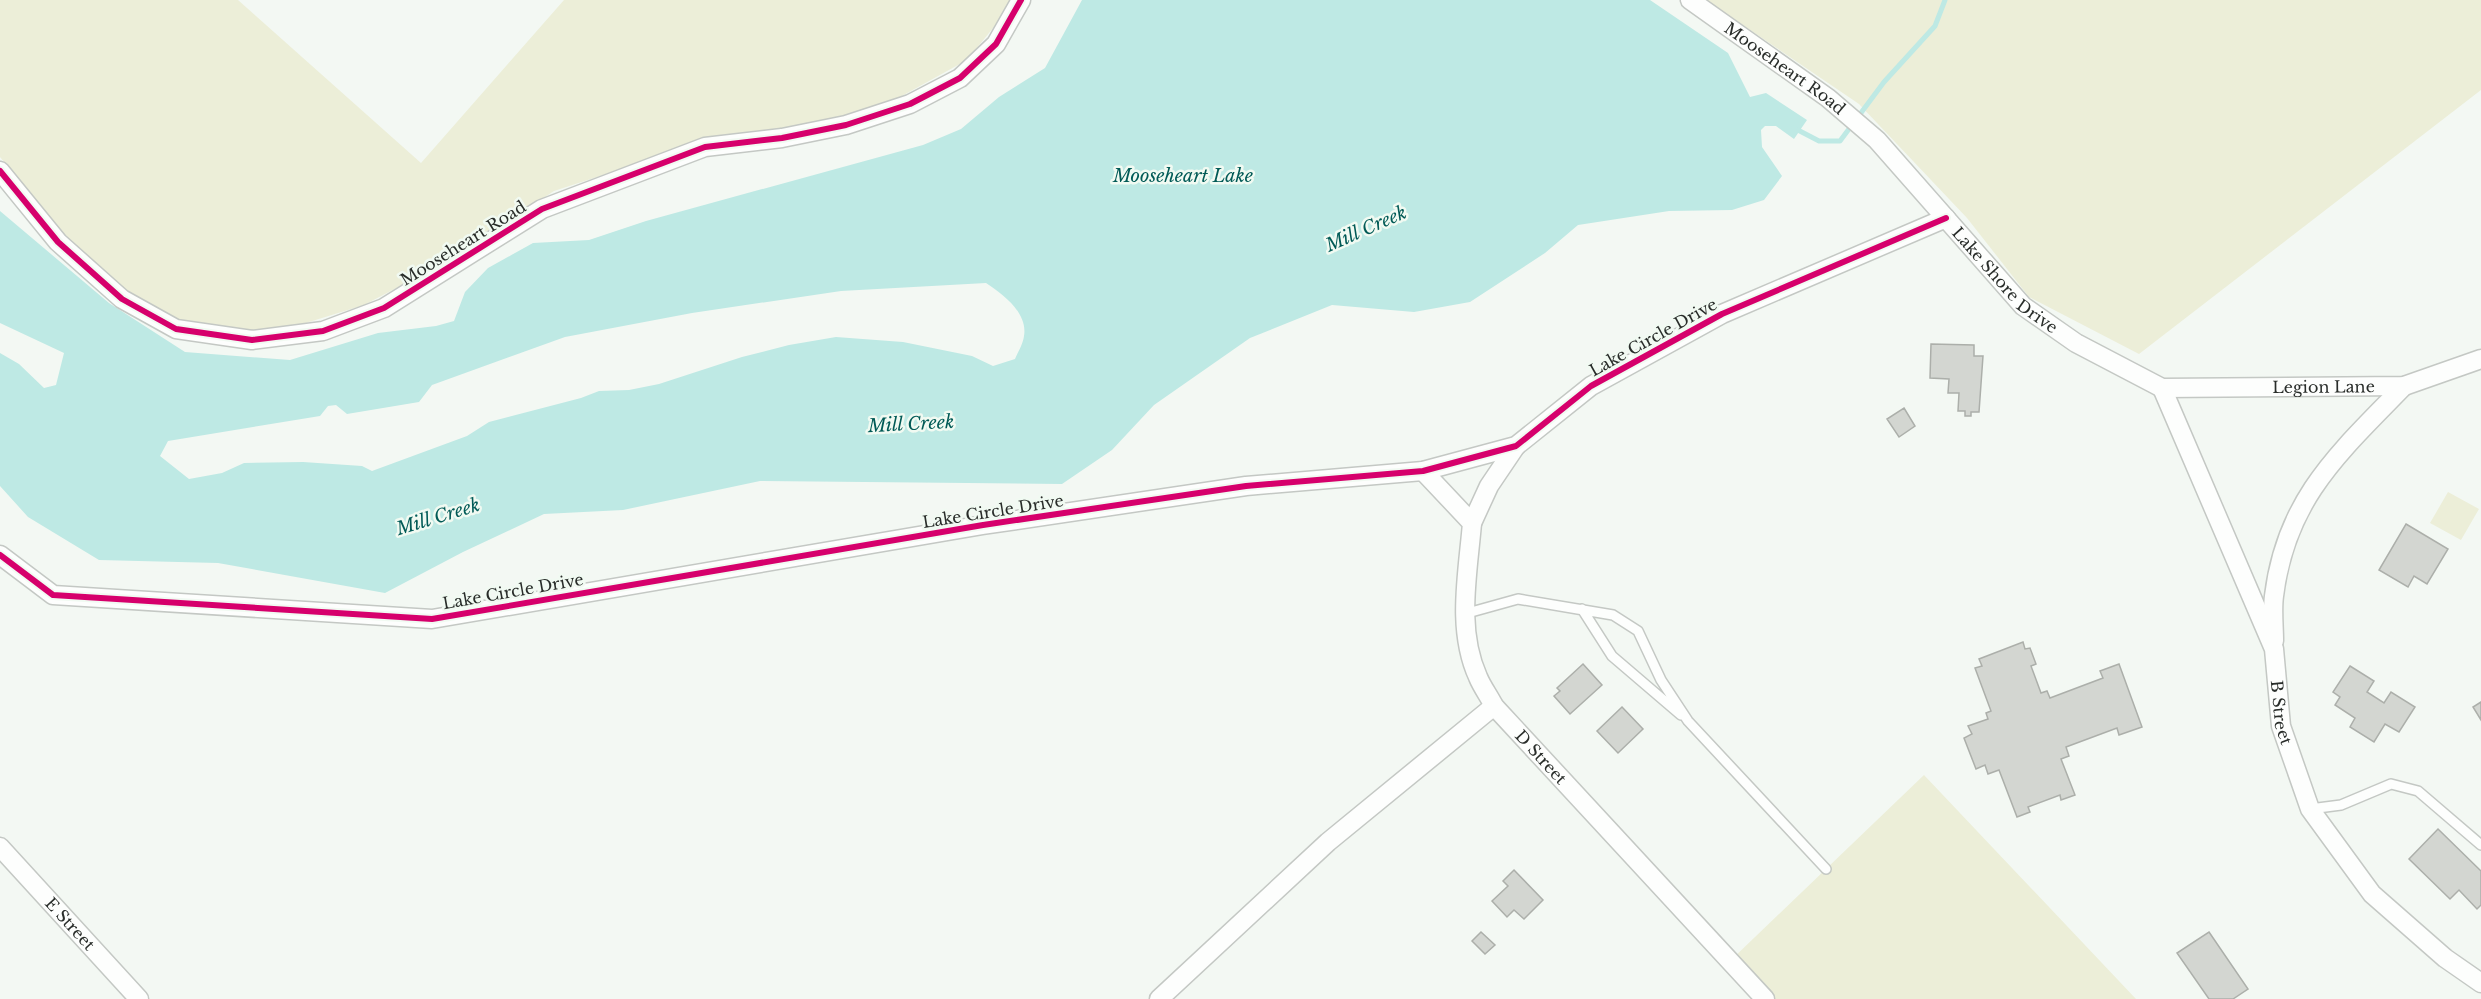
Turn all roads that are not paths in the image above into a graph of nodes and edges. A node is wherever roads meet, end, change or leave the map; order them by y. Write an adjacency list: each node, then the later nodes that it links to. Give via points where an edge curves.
1 (1021, 0): 4 (street, Mooseheart Road, via 996,45 960,78 910,104 836,127 705,147 552,205 384,308 323,331 252,340 176,329 122,299 98,278 58,242)
2 (1690, 0): 3 (street, Mooseheart Road, via 1828,99)
3 (1877, 140): 5 (street, Lake Shore Drive)
4 (0, 171)
5 (1946, 218): 8 (street, Lake Shore Drive, via 2023,306 2076,343); 9 (street, Lake Circle Drive, via 1722,314 1591,386)
6 (2481, 358): 7 (street, Legion Lane)
7 (2404, 386): 8 (street, Legion Lane); 15 (street, via 2327,466 2308,494 2293,525 2274,596)
8 (2162, 388): 15 (street, B Street)
9 (1516, 447): 10 (street, Lake Circle Drive); 11 (street, D Street, via 1488,486)
10 (1423, 471): 11 (street); 12 (street, Lake Circle Drive, via 1246,486 1006,522 432,619 53,595)
11 (1472, 523): 14 (street, D Street)
12 (0, 555)
13 (1582, 609): 14 (lane, via 1518,599); 17 (lane, via 1612,656); 17 (lane, via 1612,615 1638,631)
14 (1464, 614): 16 (street, D Street, via 1477,676)
15 (2274, 649): 18 (street, B Street, via 2281,726)
16 (1494, 706): 24 (street, via 1328,842); 25 (street, D Street)
17 (1688, 721): 21 (lane)
18 (2310, 809): 19 (lane, via 2341,805 2391,784 2418,790); 22 (street, B Street, via 2372,894 2445,958)
19 (2481, 845)
20 (0, 847): 23 (street, E Street)
21 (1826, 869)
22 (2481, 983)
23 (139, 999)
24 (1159, 999)
25 (1765, 999)

